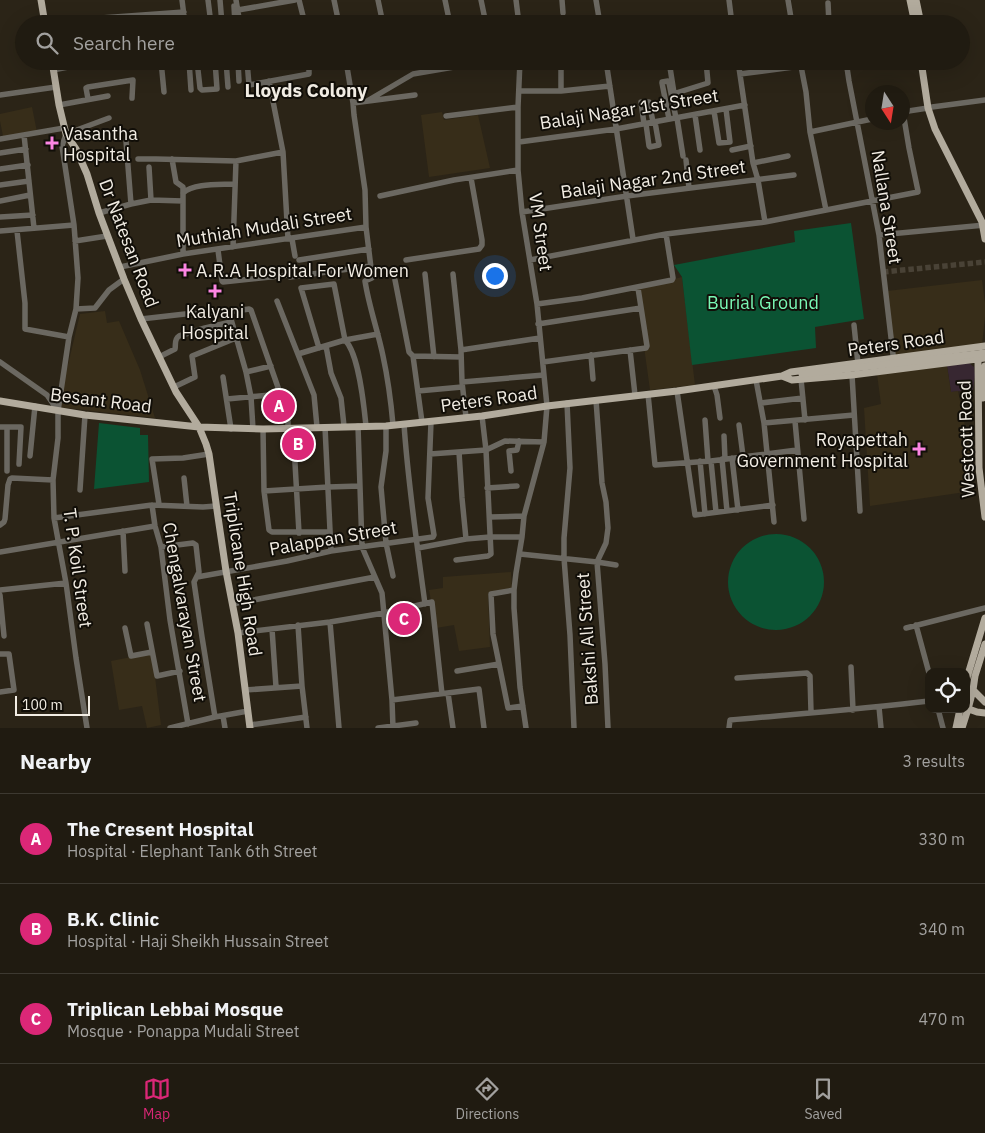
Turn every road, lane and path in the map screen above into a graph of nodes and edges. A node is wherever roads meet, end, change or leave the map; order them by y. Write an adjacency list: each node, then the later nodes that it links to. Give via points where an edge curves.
1 (41, 0): 23 (main road)
2 (182, 0): 21 (street)
3 (208, 0): 26 (street)
4 (220, 0): 27 (street)
5 (235, 0): 20 (street); 28 (street)
6 (295, 0): 20 (street)
7 (299, 0): 30 (street)
8 (334, 0): 31 (street)
9 (378, 0): 32 (street)
10 (446, 0): 33 (street)
11 (481, 0): 34 (street)
12 (516, 0): 35 (street)
13 (562, 0): 22 (street)
14 (596, 0): 36 (street)
15 (729, 0): 37 (street)
16 (788, 0): 38 (street)
17 (910, 0): 40 (main road)
18 (916, 0): 41 (main road)
19 (828, 2): 39 (street)
20 (238, 10): 29 (street)
21 (184, 12): 24 (street); 25 (street)
22 (563, 13)
23 (44, 15)
24 (146, 15)
25 (184, 15)
26 (210, 15)
27 (221, 15)
28 (235, 15)
29 (239, 15)
30 (303, 15)
31 (337, 15)
32 (381, 15)
33 (448, 15)
34 (484, 15)
35 (518, 15)
36 (598, 15)
37 (731, 15)
38 (790, 15)
39 (829, 15)
40 (913, 15)
41 (919, 15)
42 (53, 70): 67 (main road, Dr Natesan Road)
43 (162, 70): 73 (street)
44 (190, 70): 70 (street)
45 (198, 70): 46 (street, via 202,90 217,89)
46 (216, 70)
47 (227, 70): 69 (street)
48 (238, 70): 65 (street)
49 (248, 70): 66 (street, via 249,85)
50 (309, 70): 66 (street, via 309,74)
51 (348, 70): 81 (street, Muthiah Mudali Street)
52 (436, 70): 80 (street, via 413,74)
53 (520, 70): 71 (street, VM Street)
54 (561, 70): 72 (street)
55 (607, 70): 68 (street)
56 (671, 70): 57 (street, via 676,94 708,83)
57 (707, 70)
58 (739, 70): 64 (street)
59 (764, 70): 64 (street)
60 (801, 70): 101 (street)
61 (848, 70): 97 (street, Nallana Street)
62 (923, 70): 86 (main road)
63 (926, 70): 86 (main road)
64 (740, 74): 84 (street)
65 (239, 80)
66 (269, 81): 111 (street)
67 (56, 86): 74 (street); 83 (main road, Dr Natesan Road)
68 (610, 86): 72 (street); 98 (street)
69 (228, 87)
70 (191, 90)
71 (520, 91): 72 (street); 85 (street, VM Street)
72 (562, 91)
73 (164, 92)
74 (0, 95)
75 (414, 95): 80 (street)
76 (108, 96): 78 (street)
77 (132, 98): 78 (street, via 133,80 88,87)
78 (88, 99): 83 (street)
79 (985, 100): 86 (street)
80 (367, 101): 81 (street)
81 (353, 102): 146 (street, Muthiah Mudali Street, via 365,190)
82 (638, 103): 96 (street)
83 (59, 105): 100 (main road, Dr Natesan Road)
84 (745, 106): 87 (street, Balaji Nagar 1st Street); 107 (street)
85 (518, 107): 91 (street); 105 (street, VM Street)
86 (931, 108): 89 (street); 145 (main road)
87 (726, 109): 88 (street, Balaji Nagar 1st Street); 88 (street, via 730,142 718,142)
88 (714, 111): 90 (street, Balaji Nagar 1st Street)
89 (910, 111)
90 (694, 115): 93 (street, Balaji Nagar 1st Street); 109 (street)
91 (446, 116)
92 (109, 118): 100 (street)
93 (677, 118): 94 (street, Balaji Nagar 1st Street); 94 (street, via 668,81 662,83); 128 (street)
94 (669, 119): 96 (street, Balaji Nagar 1st Street)
95 (865, 121): 97 (street)
96 (650, 123): 98 (street, Balaji Nagar 1st Street); 106 (street)
97 (857, 123): 101 (street); 136 (street, Nallana Street)
98 (616, 129): 105 (street, Balaji Nagar 1st Street); 132 (street)
99 (906, 130): 136 (street, via 918,192)
100 (65, 131): 102 (street); 140 (main road, Dr Natesan Road, via 87,174); 144 (street, T. P. Koil Street, via 62,146)
101 (810, 132): 138 (street)
102 (24, 135): 103 (street); 108 (street)
103 (0, 139)
104 (126, 141): 137 (street)
105 (518, 142): 121 (street, VM Street)
106 (662, 145)
107 (751, 146): 110 (street); 117 (street)
108 (26, 149): 112 (street); 118 (street)
109 (700, 150)
110 (732, 150)
111 (283, 152): 116 (street); 153 (street)
112 (0, 153)
113 (788, 156): 117 (street)
114 (172, 159): 115 (street); 116 (street); 129 (street, via 176,182 183,187)
115 (138, 160)
116 (236, 161): 126 (street)
117 (754, 163): 124 (street)
118 (28, 164): 120 (street); 125 (street)
119 (149, 167): 133 (street)
120 (0, 169)
121 (518, 170): 123 (street); 139 (street, VM Street)
122 (794, 175): 124 (street, Balaji Nagar 2nd Street)
123 (471, 178): 131 (street); 161 (street, via 482,246)
124 (758, 180): 128 (street, Balaji Nagar 2nd Street); 143 (street)
125 (29, 181): 127 (street); 130 (street)
126 (235, 184): 129 (street, via 203,186); 157 (street)
127 (0, 185)
128 (689, 188): 132 (street, Balaji Nagar 2nd Street)
129 (183, 193): 134 (street)
130 (30, 195): 135 (street); 141 (street)
131 (380, 196)
132 (627, 196): 139 (street, Balaji Nagar 2nd Street); 155 (street)
133 (151, 200): 134 (street); 137 (street)
134 (183, 200): 160 (street)
135 (0, 201)
136 (872, 201): 138 (street); 151 (street, Nallana Street)
137 (131, 204): 140 (street)
138 (826, 210): 143 (street)
139 (522, 212): 162 (street, VM Street)
140 (99, 213): 152 (main road, Dr Natesan Road)
141 (33, 214): 142 (street); 147 (street)
142 (0, 217)
143 (765, 222): 150 (street)
144 (74, 225): 147 (street); 156 (street, T. P. Koil Street)
145 (984, 225): 151 (street); 154 (main road)
146 (366, 227): 153 (street, Muthiah Mudali Street); 158 (street)
147 (34, 228): 148 (street)
148 (17, 230): 149 (street); 180 (street, via 25,329)
149 (0, 232)
150 (666, 234): 155 (street); 169 (street, via 673,279)
151 (879, 235): 195 (street, Nallana Street)
152 (107, 236): 156 (street); 164 (main road, Dr Natesan Road)
153 (290, 239): 157 (street, Muthiah Mudali Street); 158 (street, via 297,258)
154 (985, 239)
155 (633, 240): 162 (street)
156 (75, 241): 173 (street, T. P. Koil Street)
157 (232, 247): 159 (street, Muthiah Mudali Street)
158 (369, 249): 163 (street)
159 (218, 250): 160 (street, Muthiah Mudali Street); 163 (street, via 223,282)
160 (183, 254): 164 (street, Muthiah Mudali Street)
161 (406, 260)
162 (530, 260): 171 (street, VM Street)
163 (371, 266): 179 (street, via 372,277 365,281)
164 (120, 267): 167 (main road, Dr Natesan Road)
165 (425, 274): 193 (street)
166 (453, 274): 188 (street)
167 (124, 279): 173 (street, via 109,290 95,308); 175 (main road, Dr Natesan Road)
168 (395, 280): 191 (street, via 409,352)
169 (638, 288): 171 (street); 172 (street)
170 (277, 302): 189 (street)
171 (537, 304): 177 (street, VM Street)
172 (641, 308): 177 (street); 186 (street, via 647,346)
173 (76, 309): 180 (street, T. P. Koil Street)
174 (229, 312): 175 (street); 176 (street); 199 (street, via 251,310)
175 (141, 319): 192 (main road, Dr Natesan Road)
176 (231, 322): 181 (street); 192 (street, via 179,336 175,349)
177 (538, 324): 182 (street, VM Street)
178 (854, 324): 198 (street)
179 (378, 334): 183 (street); 240 (street, via 389,390)
180 (68, 337): 227 (street, T. P. Koil Street)
181 (236, 338): 202 (street); 212 (street, via 192,356 195,377)
182 (540, 338): 188 (street); 197 (street, VM Street)
183 (345, 340): 185 (street); 185 (street, via 334,284 301,288); 244 (street, via 352,350 359,374)
184 (985, 346): 195 (main road, Peters Road)
185 (323, 347): 189 (street); 242 (street, via 341,398)
186 (630, 350): 190 (street); 217 (street)
187 (985, 352): 194 (main road); 207 (main road, bridge)
188 (461, 353): 193 (street); 210 (street)
189 (298, 354): 247 (street, via 314,395)
190 (590, 355): 197 (street); 208 (street)
191 (413, 356): 193 (street); 213 (street)
192 (159, 357): 212 (main road, Dr Natesan Road)
193 (434, 357)
194 (982, 358): 201 (main road, Peters Road); 294 (main road, Westcott Road, via 980,468)
195 (894, 359): 198 (main road, Peters Road); 201 (street, Nallana Street)
196 (0, 362): 227 (street, via 47,395)
197 (542, 362): 203 (street, VM Street)
198 (858, 364): 206 (main road, Peters Road, via 791,372)
199 (271, 366): 202 (street); 215 (street)
200 (985, 366): 272 (main road, Westcott Road, via 981,422)
201 (895, 370): 204 (main road, Peters Road)
202 (246, 372): 218 (street)
203 (544, 375): 210 (street); 226 (street, VM Street)
204 (852, 375): 207 (main road, Peters Road); 229 (street)
205 (223, 376): 220 (street)
206 (782, 376): 207 (main road); 209 (main road, Peters Road)
207 (802, 377): 219 (street)
208 (593, 379)
209 (756, 380): 211 (main road, Peters Road); 224 (street)
210 (462, 384): 213 (street); 231 (street)
211 (714, 386): 214 (main road, Peters Road); 232 (street)
212 (174, 387): 246 (main road, Dr Natesan Road)
213 (418, 391): 236 (street)
214 (677, 391): 216 (main road, Peters Road); 267 (street)
215 (281, 394): 218 (street); 249 (street)
216 (648, 394): 217 (main road, Peters Road); 267 (street, via 656,466)
217 (635, 395): 221 (main road, Peters Road)
218 (251, 397): 220 (street); 251 (street)
219 (803, 398): 224 (street); 234 (street)
220 (227, 399): 250 (street)
221 (596, 400): 223 (main road, Peters Road); 317 (street, Bakshi Ali Street, via 608,528 606,544)
222 (0, 401): 225 (main road, Besant Road)
223 (568, 403): 226 (main road, Peters Road); 315 (street, via 570,468)
224 (761, 403): 238 (street)
225 (35, 406): 227 (main road, Besant Road); 262 (street)
226 (547, 406): 230 (main road, Peters Road); 255 (street, VM Street)
227 (58, 411): 228 (main road, Besant Road); 274 (street, T. P. Koil Street)
228 (85, 415): 246 (main road, Besant Road); 280 (street)
229 (854, 415): 234 (street); 288 (street)
230 (482, 416): 231 (main road, Peters Road); 256 (street)
231 (466, 418): 237 (main road, Peters Road)
232 (720, 418)
233 (704, 420): 266 (street)
234 (805, 420): 235 (street)
235 (794, 421): 238 (street); 257 (street)
236 (422, 422): 237 (main road, Peters Road); 239 (main road, Peters Road)
237 (431, 422): 261 (street)
238 (764, 423): 259 (street)
239 (404, 424): 240 (main road, Peters Road); 305 (street)
240 (390, 425): 244 (main road, Peters Road); 308 (street, via 380,487)
241 (739, 425): 263 (street)
242 (344, 426): 243 (main road, Peters Road); 248 (main road, Peters Road)
243 (358, 426): 244 (main road, Peters Road); 275 (street)
244 (366, 426)
245 (3, 427): 269 (street, via 21,427); 270 (street)
246 (199, 427): 250 (main road, Peters Road); 260 (main road, Triplicane High Road)
247 (317, 427): 248 (main road, Peters Road); 249 (main road, Peters Road)
248 (325, 427): 277 (street)
249 (290, 428): 252 (main road, Peters Road); 279 (street)
250 (231, 429): 251 (main road, Peters Road)
251 (253, 429): 252 (main road, Peters Road)
252 (263, 429): 281 (street)
253 (724, 436): 265 (street)
254 (519, 441): 255 (street); 256 (street, via 505,442); 271 (street, via 517,450 509,451)
255 (544, 442): 292 (street, VM Street)
256 (486, 450): 258 (street); 278 (street)
257 (797, 450): 259 (street); 296 (street)
258 (460, 452): 261 (street); 306 (street)
259 (768, 453): 263 (street); 284 (street)
260 (209, 454): 282 (street, via 152,459); 286 (main road, Triplicane High Road)
261 (430, 454): 305 (street, via 428,498 434,535)
262 (30, 456)
263 (742, 456): 264 (street)
264 (732, 458): 265 (street); 287 (street)
265 (724, 459): 266 (street); 289 (street)
266 (710, 461): 268 (street); 290 (street)
267 (687, 462): 268 (street); 291 (street, via 695,515)
268 (700, 462): 291 (street)
269 (19, 464)
270 (7, 471)
271 (511, 471)
272 (985, 476)
273 (184, 478): 285 (street)
274 (53, 480): 295 (street, T. P. Koil Street); 298 (street, via 10,479 5,520)
275 (360, 486): 277 (street); 310 (street)
276 (517, 486): 278 (street)
277 (328, 487): 279 (street); 301 (street)
278 (488, 488): 293 (street)
279 (296, 489): 281 (street); 302 (street)
280 (80, 490)
281 (264, 491): 302 (street, via 270,531)
282 (159, 504): 283 (street); 285 (street)
283 (152, 505): 295 (street); 299 (street, Chengalvarayan Street)
284 (773, 505): 287 (street); 297 (street)
285 (187, 506): 286 (street)
286 (216, 506): 320 (main road, Triplicane High Road)
287 (738, 510): 289 (street)
288 (860, 510)
289 (727, 511): 290 (street)
290 (716, 512): 291 (street)
291 (705, 514)
292 (524, 516): 293 (street); 304 (street, VM Street)
293 (490, 517): 303 (street)
294 (985, 517)
295 (54, 518): 307 (street, T. P. Koil Street)
296 (804, 519)
297 (774, 522)
298 (0, 525)
299 (155, 526): 300 (street); 309 (street, Chengalvarayan Street)
300 (123, 531): 307 (street); 319 (street)
301 (329, 532): 302 (street); 312 (street)
302 (299, 533)
303 (490, 537): 304 (street); 306 (street); 316 (street, via 491,554)
304 (522, 537): 314 (street, VM Street)
305 (417, 539): 308 (street, Palappan Street); 311 (street)
306 (466, 539): 311 (street)
307 (59, 542): 313 (street); 324 (street, T. P. Koil Street)
308 (386, 543): 310 (street, Palappan Street); 321 (street)
309 (161, 547): 322 (street, via 195,543); 349 (street, Chengalvarayan Street)
310 (362, 547): 312 (street, Palappan Street); 323 (street)
311 (418, 548): 329 (street)
312 (331, 551): 320 (street, Palappan Street)
313 (0, 552)
314 (520, 554): 315 (street); 326 (street, VM Street)
315 (564, 558): 317 (street); 388 (street)
316 (456, 560)
317 (597, 562): 318 (street); 389 (street, Bakshi Ali Street)
318 (616, 565)
319 (125, 571)
320 (226, 572): 322 (street, Palappan Street); 328 (main road, Triplicane High Road)
321 (393, 576)
322 (197, 577): 374 (street, via 194,582)
323 (375, 577): 328 (street); 331 (street, via 382,593)
324 (66, 582): 325 (street); 379 (street, T. P. Koil Street)
325 (0, 590)
326 (514, 590): 345 (street, via 491,594 493,634); 362 (street, VM Street)
327 (0, 595): 341 (street)
328 (232, 604): 340 (main road, Triplicane High Road)
329 (425, 604): 331 (street); 357 (street, via 432,602)
330 (985, 608): 336 (street)
331 (384, 613): 333 (street); 358 (street)
332 (985, 618): 348 (main road)
333 (330, 622): 335 (street); 383 (street)
334 (147, 624): 343 (street)
335 (298, 625): 339 (street); 352 (street)
336 (916, 625): 338 (street); 347 (street)
337 (125, 628): 343 (street, via 131,656)
338 (906, 628)
339 (272, 629): 340 (street); 353 (street)
340 (238, 633): 354 (main road, Triplicane High Road)
341 (4, 636)
342 (985, 644): 355 (main road)
343 (152, 652): 349 (street, via 157,676)
344 (0, 654): 356 (street, via 9,654 14,690)
345 (499, 664): 350 (street); 362 (street, via 508,708)
346 (851, 667): 364 (street)
347 (928, 668)
348 (970, 668)
349 (180, 671): 376 (street, Chengalvarayan Street)
350 (457, 671)
351 (737, 678): 367 (street, via 807,673 810,676)
352 (302, 686): 353 (street); 373 (street)
353 (276, 688): 354 (street)
354 (245, 690): 366 (main road, Triplicane High Road)
355 (973, 690): 359 (main road); 361 (main road)
356 (0, 692)
357 (445, 694): 358 (street); 385 (street); 386 (street, via 479,688)
358 (392, 700): 378 (street)
359 (970, 700)
360 (925, 702): 363 (street)
361 (985, 702)
362 (523, 706): 387 (street, VM Street)
363 (879, 708): 364 (street); 391 (street)
364 (854, 710): 367 (street)
365 (970, 710): 371 (main road)
366 (248, 711): 372 (street); 377 (main road, Triplicane High Road)
367 (811, 712): 390 (street, via 730,720)
368 (939, 713): 392 (street)
369 (959, 713): 393 (main road)
370 (966, 713): 394 (main road)
371 (985, 713)
372 (223, 716): 374 (street); 381 (street)
373 (306, 716): 377 (street); 382 (street)
374 (215, 717): 376 (street)
375 (416, 723): 378 (street)
376 (188, 724): 380 (street)
377 (250, 726)
378 (393, 727): 384 (street)
379 (87, 728)
380 (174, 728)
381 (225, 728)
382 (307, 728)
383 (339, 728)
384 (378, 728)
385 (453, 728)
386 (484, 728)
387 (526, 728)
388 (574, 728)
389 (608, 728)
390 (729, 728)
391 (881, 728)
392 (943, 728)
393 (956, 728)
394 (962, 728)

